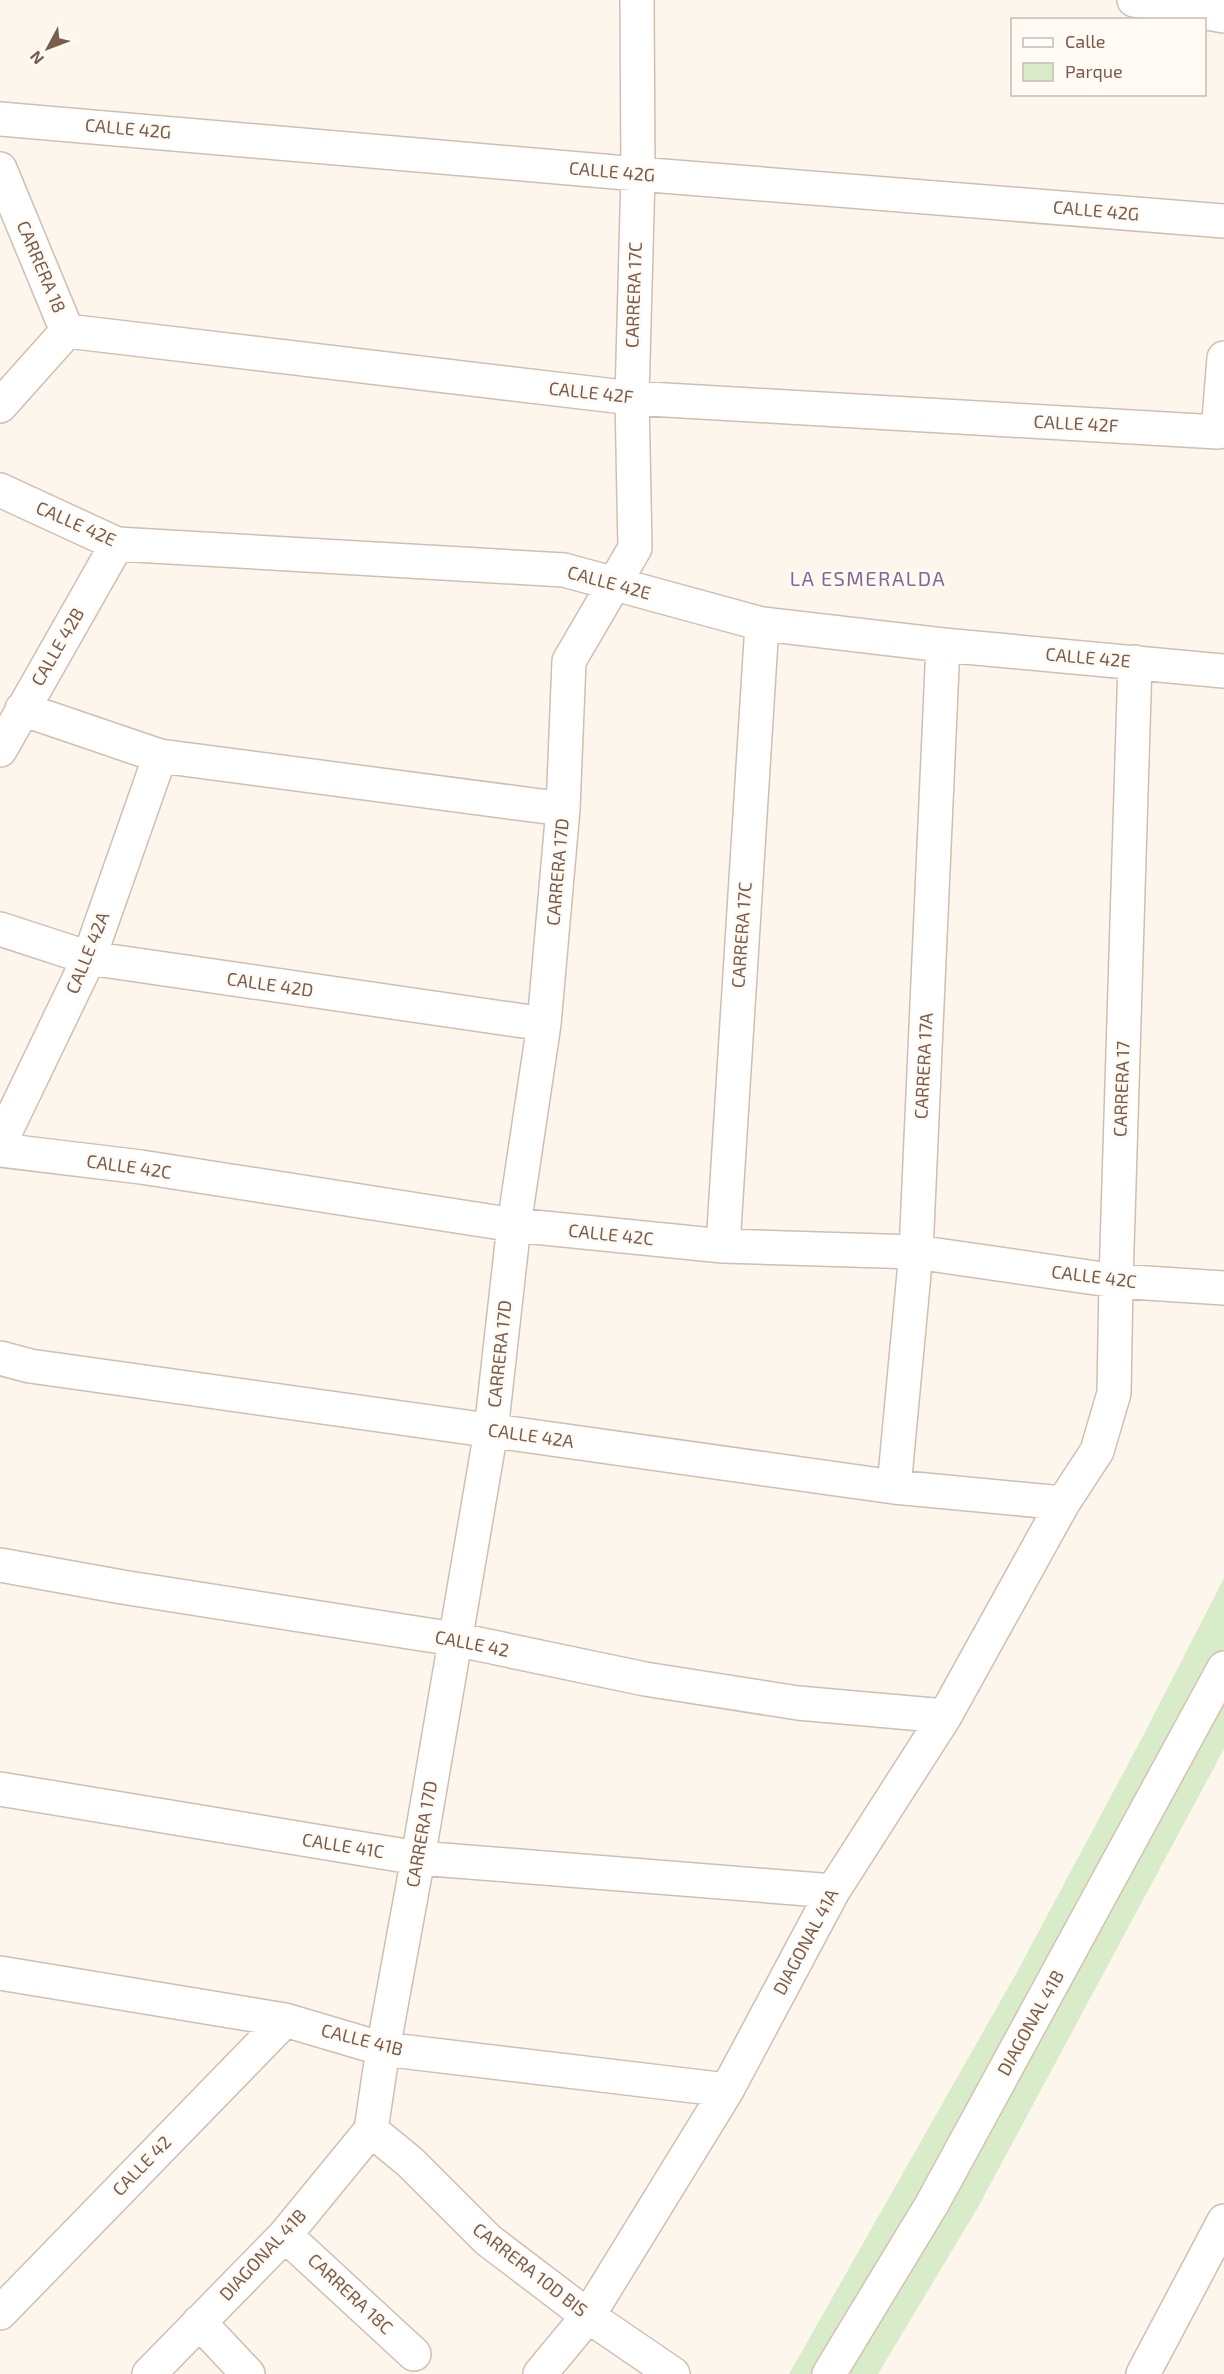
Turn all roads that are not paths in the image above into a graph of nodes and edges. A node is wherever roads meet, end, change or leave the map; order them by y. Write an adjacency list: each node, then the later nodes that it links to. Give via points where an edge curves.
1 (637, 0): 6 (street, CARRERA 17C)
2 (1134, 0): 3 (street)
3 (1224, 16)
4 (0, 119): 6 (street, CALLE 42G)
5 (0, 169): 8 (street, CARRERA 18)
6 (638, 174): 7 (street, CALLE 42G); 10 (street, CARRERA 17C)
7 (1224, 221)
8 (67, 331): 10 (street, CALLE 42F); 11 (street)
9 (1224, 358): 10 (street, CALLE 42F, via 1218,432)
10 (632, 398): 14 (street, CARRERA 17C, via 635,548)
11 (0, 406)
12 (0, 490): 13 (street, CALLE 42E)
13 (117, 544): 14 (street, CALLE 42E, via 564,570); 19 (street, CALLE 42B)
14 (616, 585): 15 (street, CALLE 42E); 22 (street, CARRERA 17D, via 569,661)
15 (762, 624): 16 (street, CALLE 42E); 29 (street, CARRERA 17C)
16 (943, 645): 17 (street, CALLE 42E); 30 (street, CARRERA 17A)
17 (1135, 662): 18 (street, CALLE 42E); 31 (street, CARRERA 17)
18 (1224, 671)
19 (22, 710): 20 (street, CALLE 42B); 21 (street)
20 (0, 750)
21 (160, 756): 22 (street); 24 (street, CALLE 42A)
22 (563, 809): 25 (street, CARRERA 17D)
23 (0, 929): 24 (street, CALLE 42D)
24 (89, 958): 25 (street, CALLE 42D); 26 (street, CALLE 42A)
25 (544, 1024): 28 (street, CARRERA 17D)
26 (0, 1143)
27 (0, 1150): 28 (street, CALLE 42C, via 141,1167)
28 (514, 1225): 29 (street, CALLE 42C); 34 (street, CARRERA 17D)
29 (723, 1246): 30 (street, CALLE 42C)
30 (916, 1252): 31 (street, CALLE 42C); 35 (street, CARRERA 17A)
31 (1116, 1281): 32 (street, CALLE 42C); 36 (street, CARRERA 17, via 1114,1393 1097,1451)
32 (1224, 1288)
33 (0, 1358): 34 (street, CALLE 42A, via 30,1366)
34 (491, 1431): 35 (street, CALLE 42A); 38 (street, CARRERA 17D)
35 (894, 1487): 36 (street, CALLE 42A)
36 (1063, 1503): 40 (street, DIAGONAL 41A)
37 (0, 1565): 38 (street, CALLE 42)
38 (454, 1639): 40 (street, CALLE 42, via 645,1679 798,1703); 42 (street, CARRERA 17D)
39 (1224, 1668): 59 (street, DIAGONAL 41B, via 932,2204)
40 (945, 1716): 43 (street, DIAGONAL 41A)
41 (0, 1789): 42 (street, CALLE 41C)
42 (418, 1858): 43 (street, CALLE 41C); 46 (street, CARRERA 17D)
43 (833, 1891): 47 (street, DIAGONAL 41A)
44 (0, 1973): 45 (street, CALLE 41B)
45 (285, 2020): 46 (street, CALLE 41B); 51 (street, CALLE 42)
46 (383, 2049): 47 (street, CALLE 41B); 48 (street, CARRERA 17D)
47 (727, 2090): 52 (street, DIAGONAL 41A)
48 (371, 2130): 50 (street, DIAGONAL 41B); 52 (street, CARRERA 10D BIS, via 410,2162 488,2240)
49 (1224, 2221): 60 (street)
50 (285, 2235): 53 (street, DIAGONAL 41B); 54 (street, CARRERA 18C)
51 (0, 2313)
52 (588, 2316): 57 (street, DIAGONAL 41A); 58 (street, CARRERA 10D BIS)
53 (198, 2322): 55 (street, DIAGONAL 41B); 56 (street)
54 (414, 2354)
55 (149, 2374)
56 (248, 2374)
57 (540, 2374)
58 (673, 2374)
59 (829, 2374)
60 (1143, 2374)

